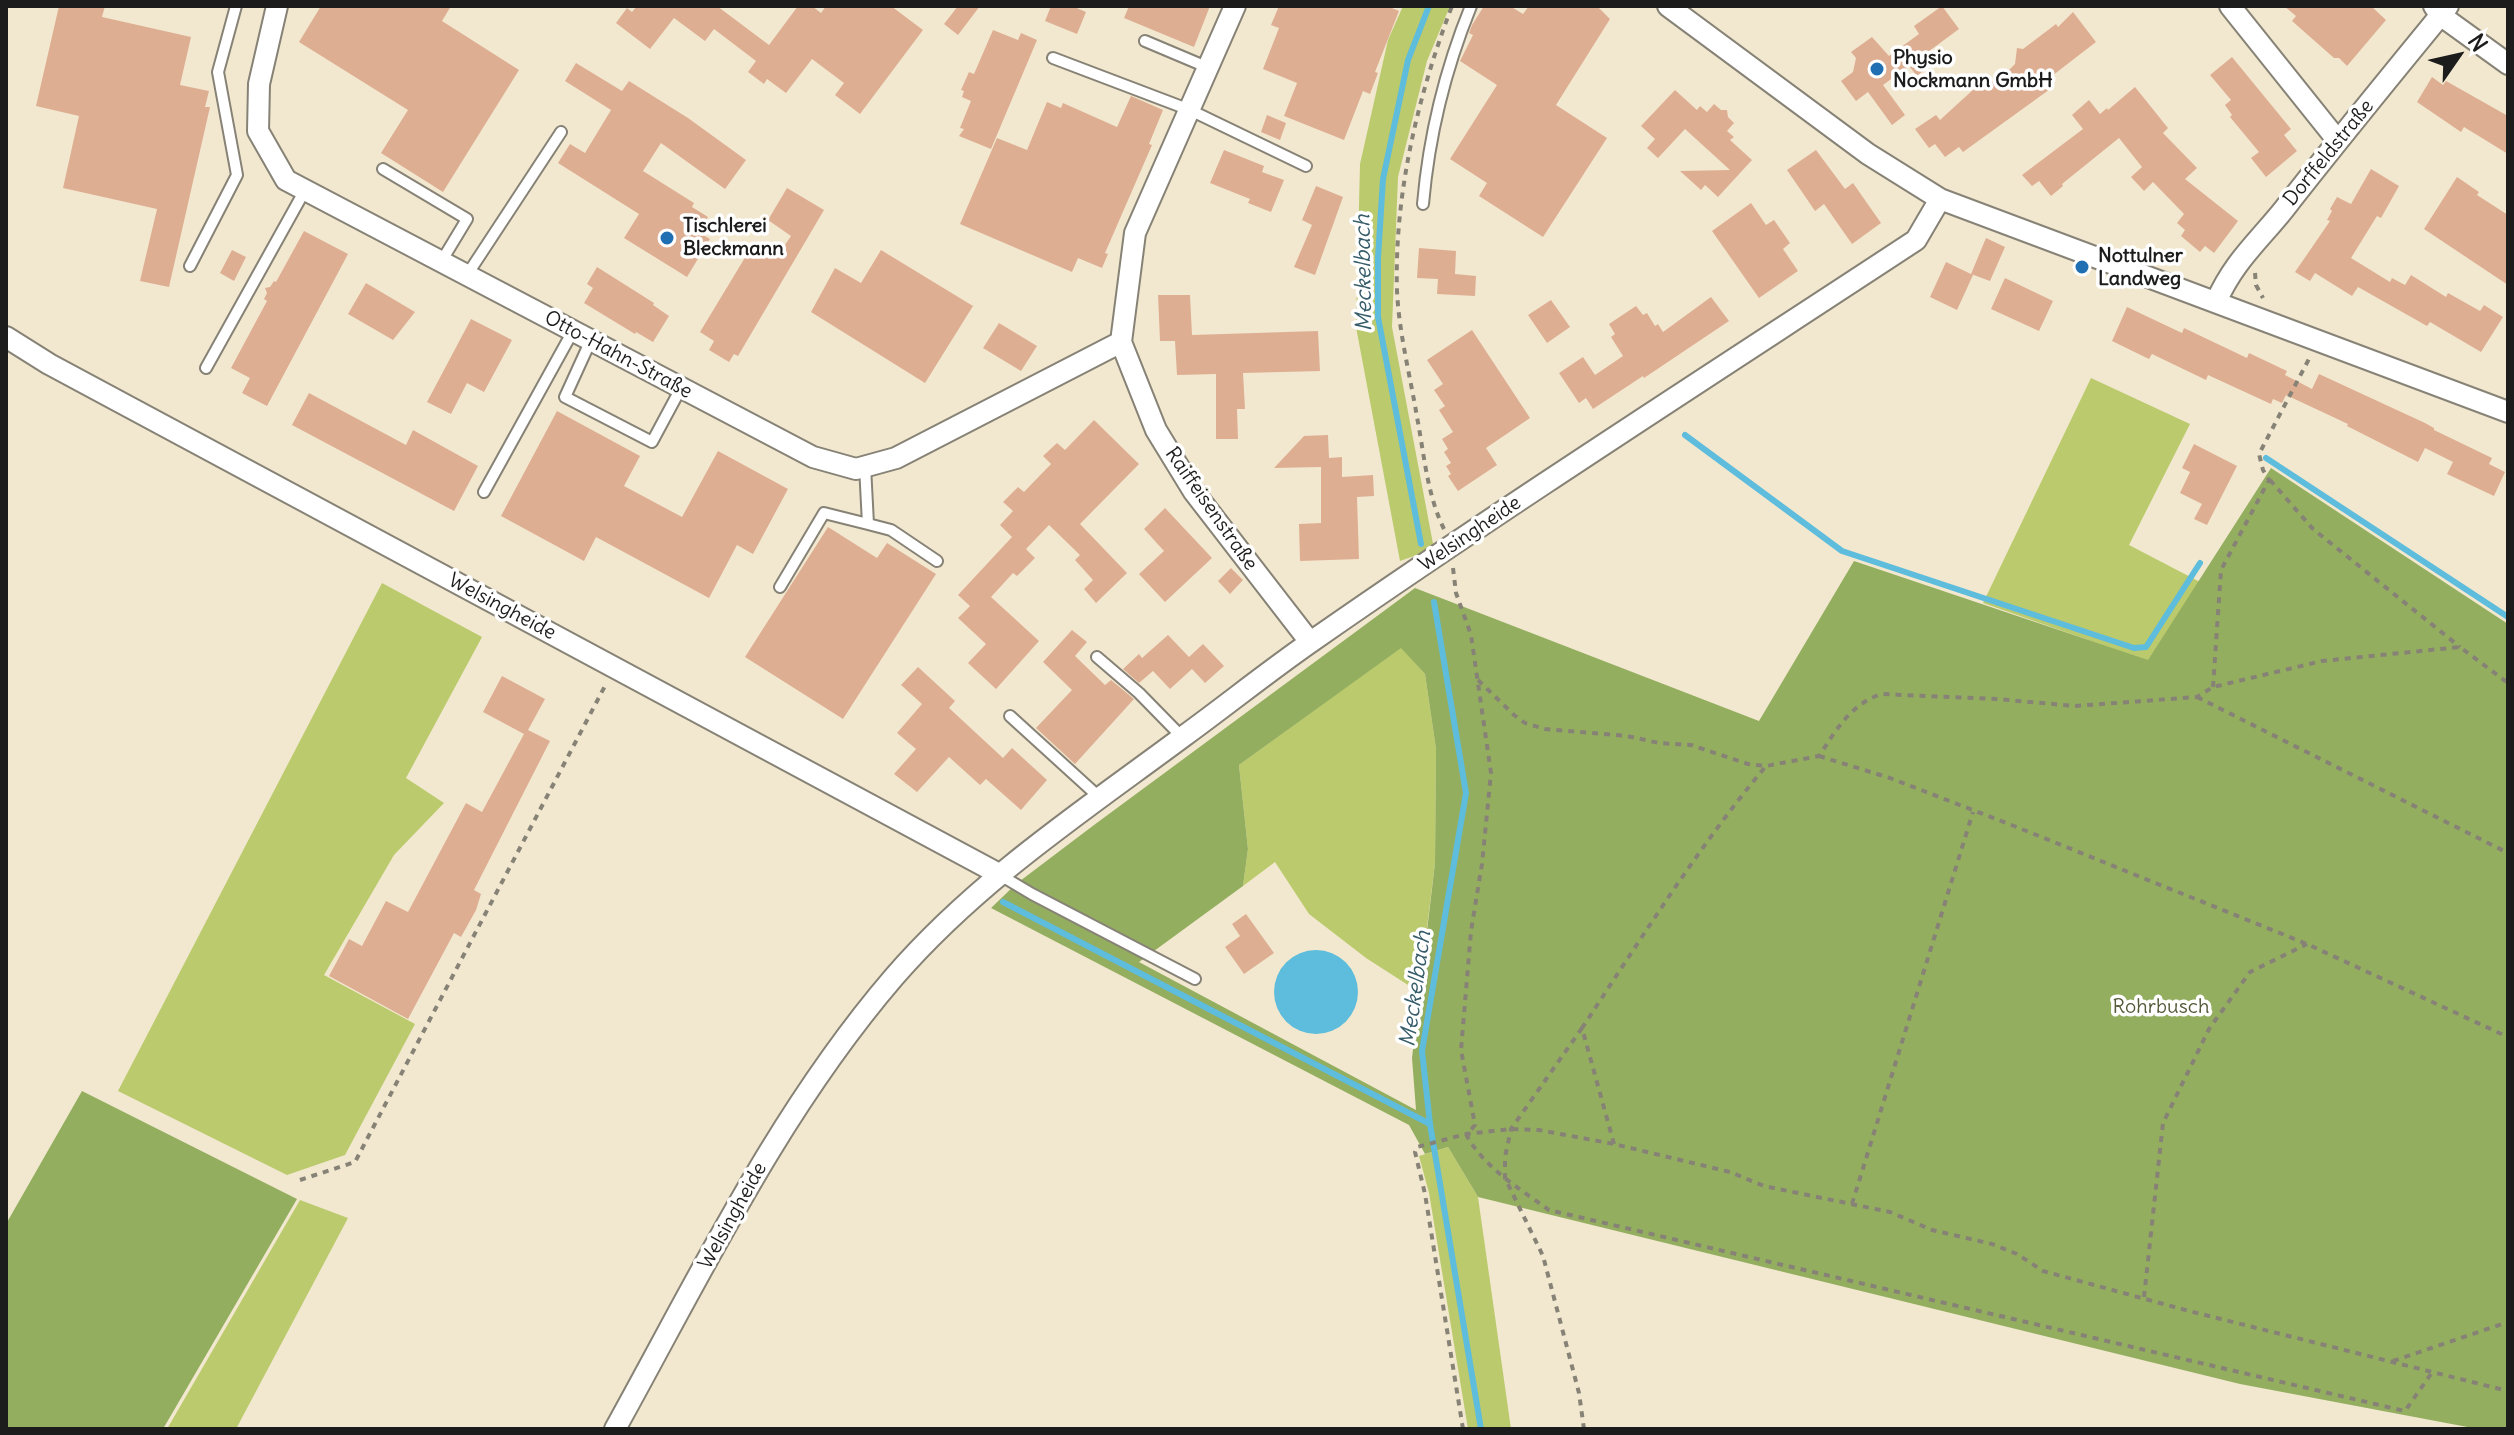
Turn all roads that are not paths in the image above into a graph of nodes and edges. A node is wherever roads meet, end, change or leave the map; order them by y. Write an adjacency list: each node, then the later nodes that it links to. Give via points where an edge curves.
1 (236, 6): 21 (lane, via 218,72 237,175)
2 (277, 6): 17 (street, Otto-Hahn-Straße, via 259,84 258,131 286,180)
3 (1235, 6): 11 (street, Raiffeisenstraße)
4 (1471, 6): 19 (lane, via 1437,108)
5 (2230, 6): 14 (street)
6 (2441, 9): 10 (street); 14 (street, Dorffeldstraße)
7 (1683, 10): 18 (street, via 1868,154)
8 (1145, 41): 11 (lane)
9 (1053, 58): 12 (lane)
10 (2508, 64)
11 (1209, 68): 12 (street, Raiffeisenstraße)
12 (1190, 110): 15 (lane); 26 (street, Raiffeisenstraße, via 1135,233)
13 (561, 132): 22 (lane)
14 (2338, 141): 23 (street, Dorffeldstraße, via 2227,275)
15 (1306, 166)
16 (383, 169): 20 (lane, via 467,219)
17 (305, 190): 20 (street, Otto-Hahn-Straße); 27 (lane)
18 (1940, 199): 23 (street); 35 (street, Welsingheide, via 1916,240)
19 (1423, 204)
20 (441, 262): 22 (street, Otto-Hahn-Straße)
21 (190, 266)
22 (467, 275): 24 (street, Otto-Hahn-Straße)
23 (2216, 302): 29 (street)
24 (582, 336): 28 (street, Otto-Hahn-Straße); 28 (lane, via 565,397 577,404 652,442); 31 (lane)
25 (6, 337): 40 (street, Welsingheide)
26 (1121, 342): 30 (street, Otto-Hahn-Straße, via 896,458); 35 (street, Raiffeisenstraße, via 1156,430 1194,492)
27 (206, 368)
28 (681, 388): 30 (street, Otto-Hahn-Straße, via 813,457 856,469)
29 (2506, 407)
30 (865, 466): 32 (lane)
31 (484, 492)
32 (868, 524): 33 (lane, via 891,530); 34 (lane, via 824,513)
33 (937, 561)
34 (780, 587)
35 (1310, 642): 38 (street, Welsingheide)
36 (1097, 657): 38 (lane)
37 (1010, 716): 39 (lane)
38 (1183, 738): 39 (street, Welsingheide)
39 (1099, 797): 40 (street, Welsingheide)
40 (999, 874): 41 (lane, Welsingheide); 42 (street, Welsingheide, via 910,959 822,1066)
41 (1195, 979)
42 (615, 1429)

